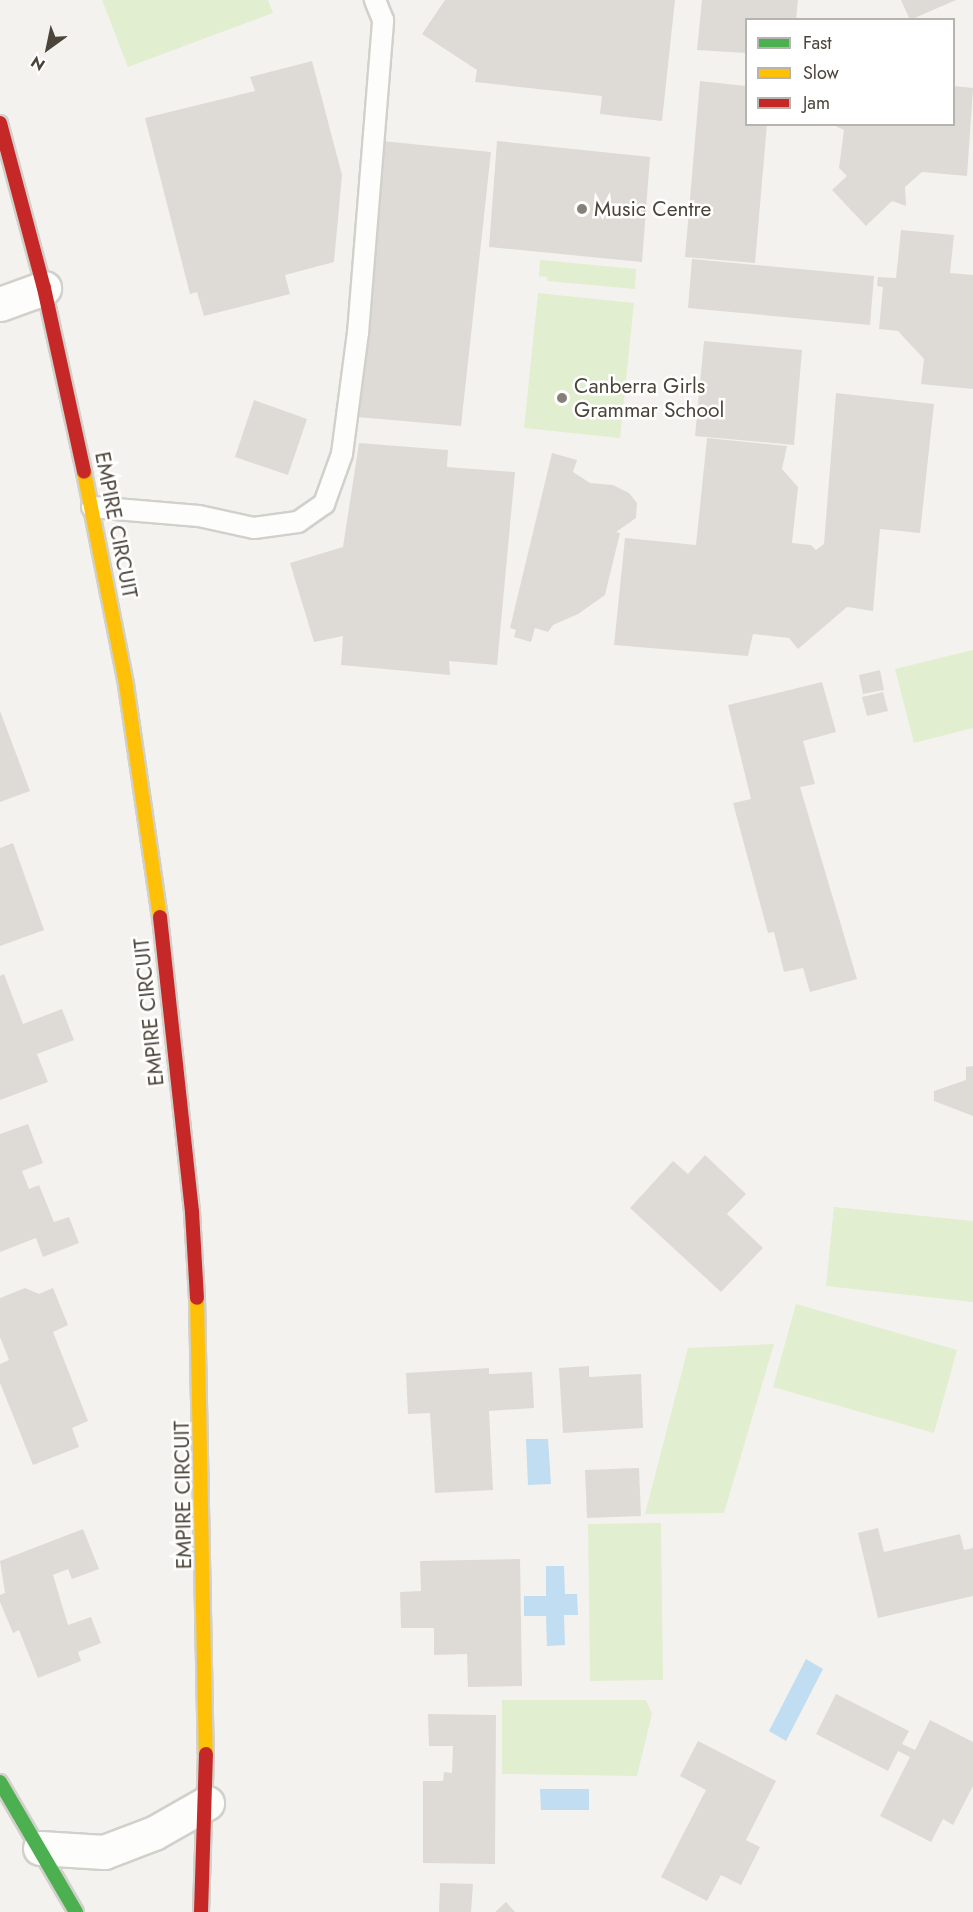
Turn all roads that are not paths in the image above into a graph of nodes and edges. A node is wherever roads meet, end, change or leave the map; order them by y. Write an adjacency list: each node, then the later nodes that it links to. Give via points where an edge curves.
1 (375, 0): 5 (lane, via 383,20 358,333 342,454 324,504 298,522 254,528 199,516)
2 (0, 123): 3 (street, EMPIRE CIRCUIT)
3 (44, 288): 4 (street); 5 (street, EMPIRE CIRCUIT)
4 (0, 304)
5 (92, 507): 7 (street, EMPIRE CIRCUIT, via 126,685 159,910 192,1212 201,1381)
6 (0, 1782): 8 (street)
7 (207, 1803): 8 (street, via 154,1833 104,1852); 10 (street, EMPIRE CIRCUIT)
8 (40, 1848): 9 (street)
9 (76, 1912)
10 (201, 1912)

